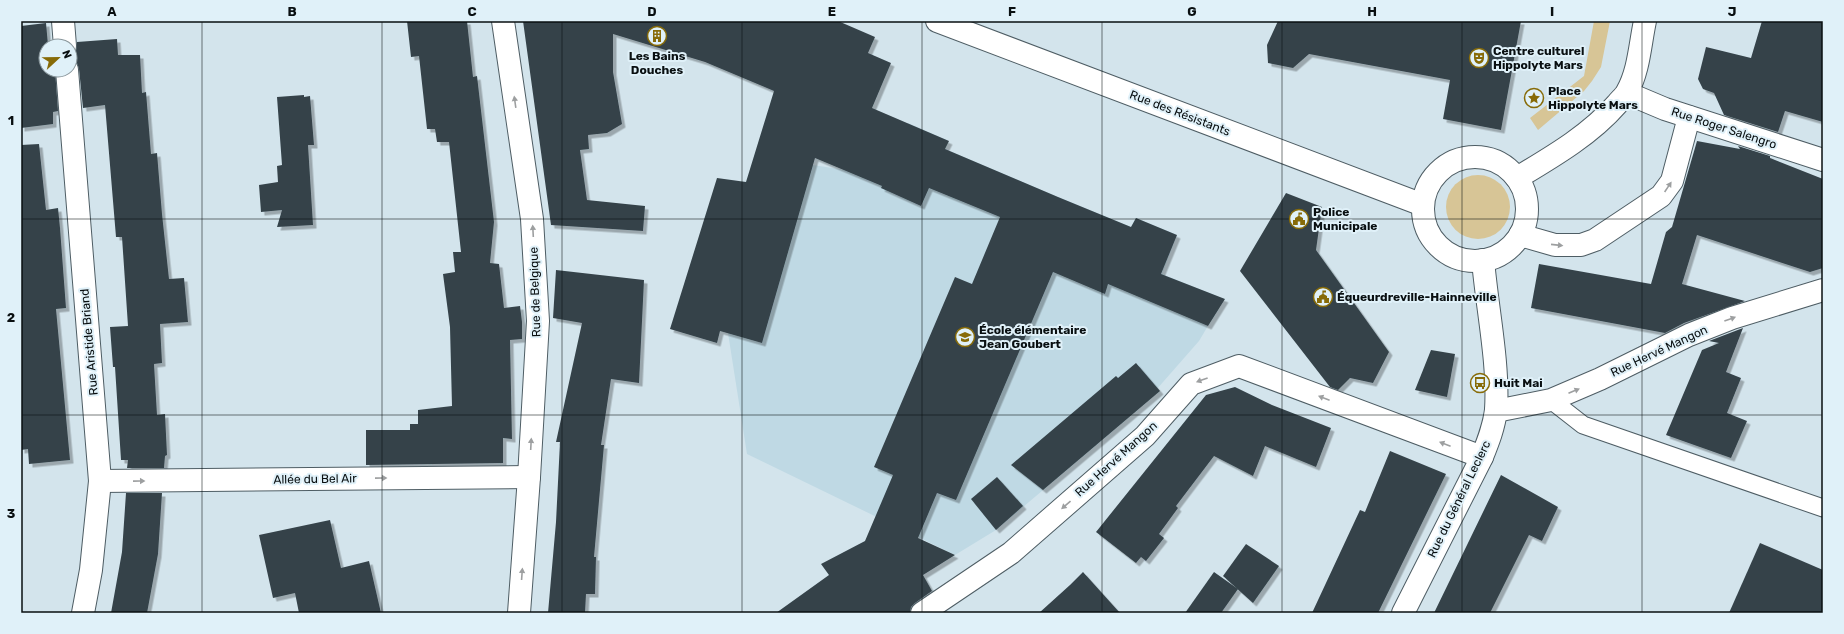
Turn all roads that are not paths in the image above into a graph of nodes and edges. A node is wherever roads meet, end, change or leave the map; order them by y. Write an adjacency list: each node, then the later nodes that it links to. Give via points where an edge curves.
1 (63, 21): 5 (street)
2 (503, 21): 18 (street, Rue de Belgique, one-way to 2, via 538,321 532,219)
3 (937, 21): 11 (street, Rue des Résistants)
4 (1645, 21): 7 (street, via 1636,70)
5 (64, 38)
6 (68, 78): 19 (street, Rue Aristide Briand)
7 (1627, 93): 8 (street, Rue Roger Salengro); 10 (street, via 1608,114 1582,135)
8 (1689, 117): 9 (street, Rue Roger Salengro); 12 (street, one-way to 8, via 1555,246 1596,240 1661,196 1672,181)
9 (1823, 160)
10 (1517, 178): 11 (street, via 1503,166 1487,158 1469,157 1452,162 1437,173 1427,188); 12 (street, via 1524,191 1526,206 1525,221)
11 (1423, 205): 13 (street, via 1424,221 1439,247 1452,256 1467,260)
12 (1520, 235): 13 (street, via 1510,247 1497,256)
13 (1483, 260): 16 (street, Rue du Général Leclerc, via 1495,371)
14 (1823, 290): 15 (street, Rue Hervé Mangon, one-way to 14, via 1600,380 1732,318)
15 (1551, 400): 16 (street, Rue Hervé Mangon); 20 (lane, via 1583,425)
16 (1496, 411): 17 (street, Rue du Général Leclerc)
17 (1482, 458): 23 (street, Rue Hervé Mangon, one-way to 23, via 1239,366 1191,384 1145,436 1011,553); 24 (street, Rue du Général Leclerc)
18 (529, 477): 19 (street, Allée du Bel Air, one-way to 18); 22 (street, Rue de Belgique, one-way to 18)
19 (100, 481): 21 (street, Rue Aristide Briand, via 91,570)
20 (1823, 508)
21 (83, 613)
22 (519, 613)
23 (922, 613)
24 (1403, 613)

